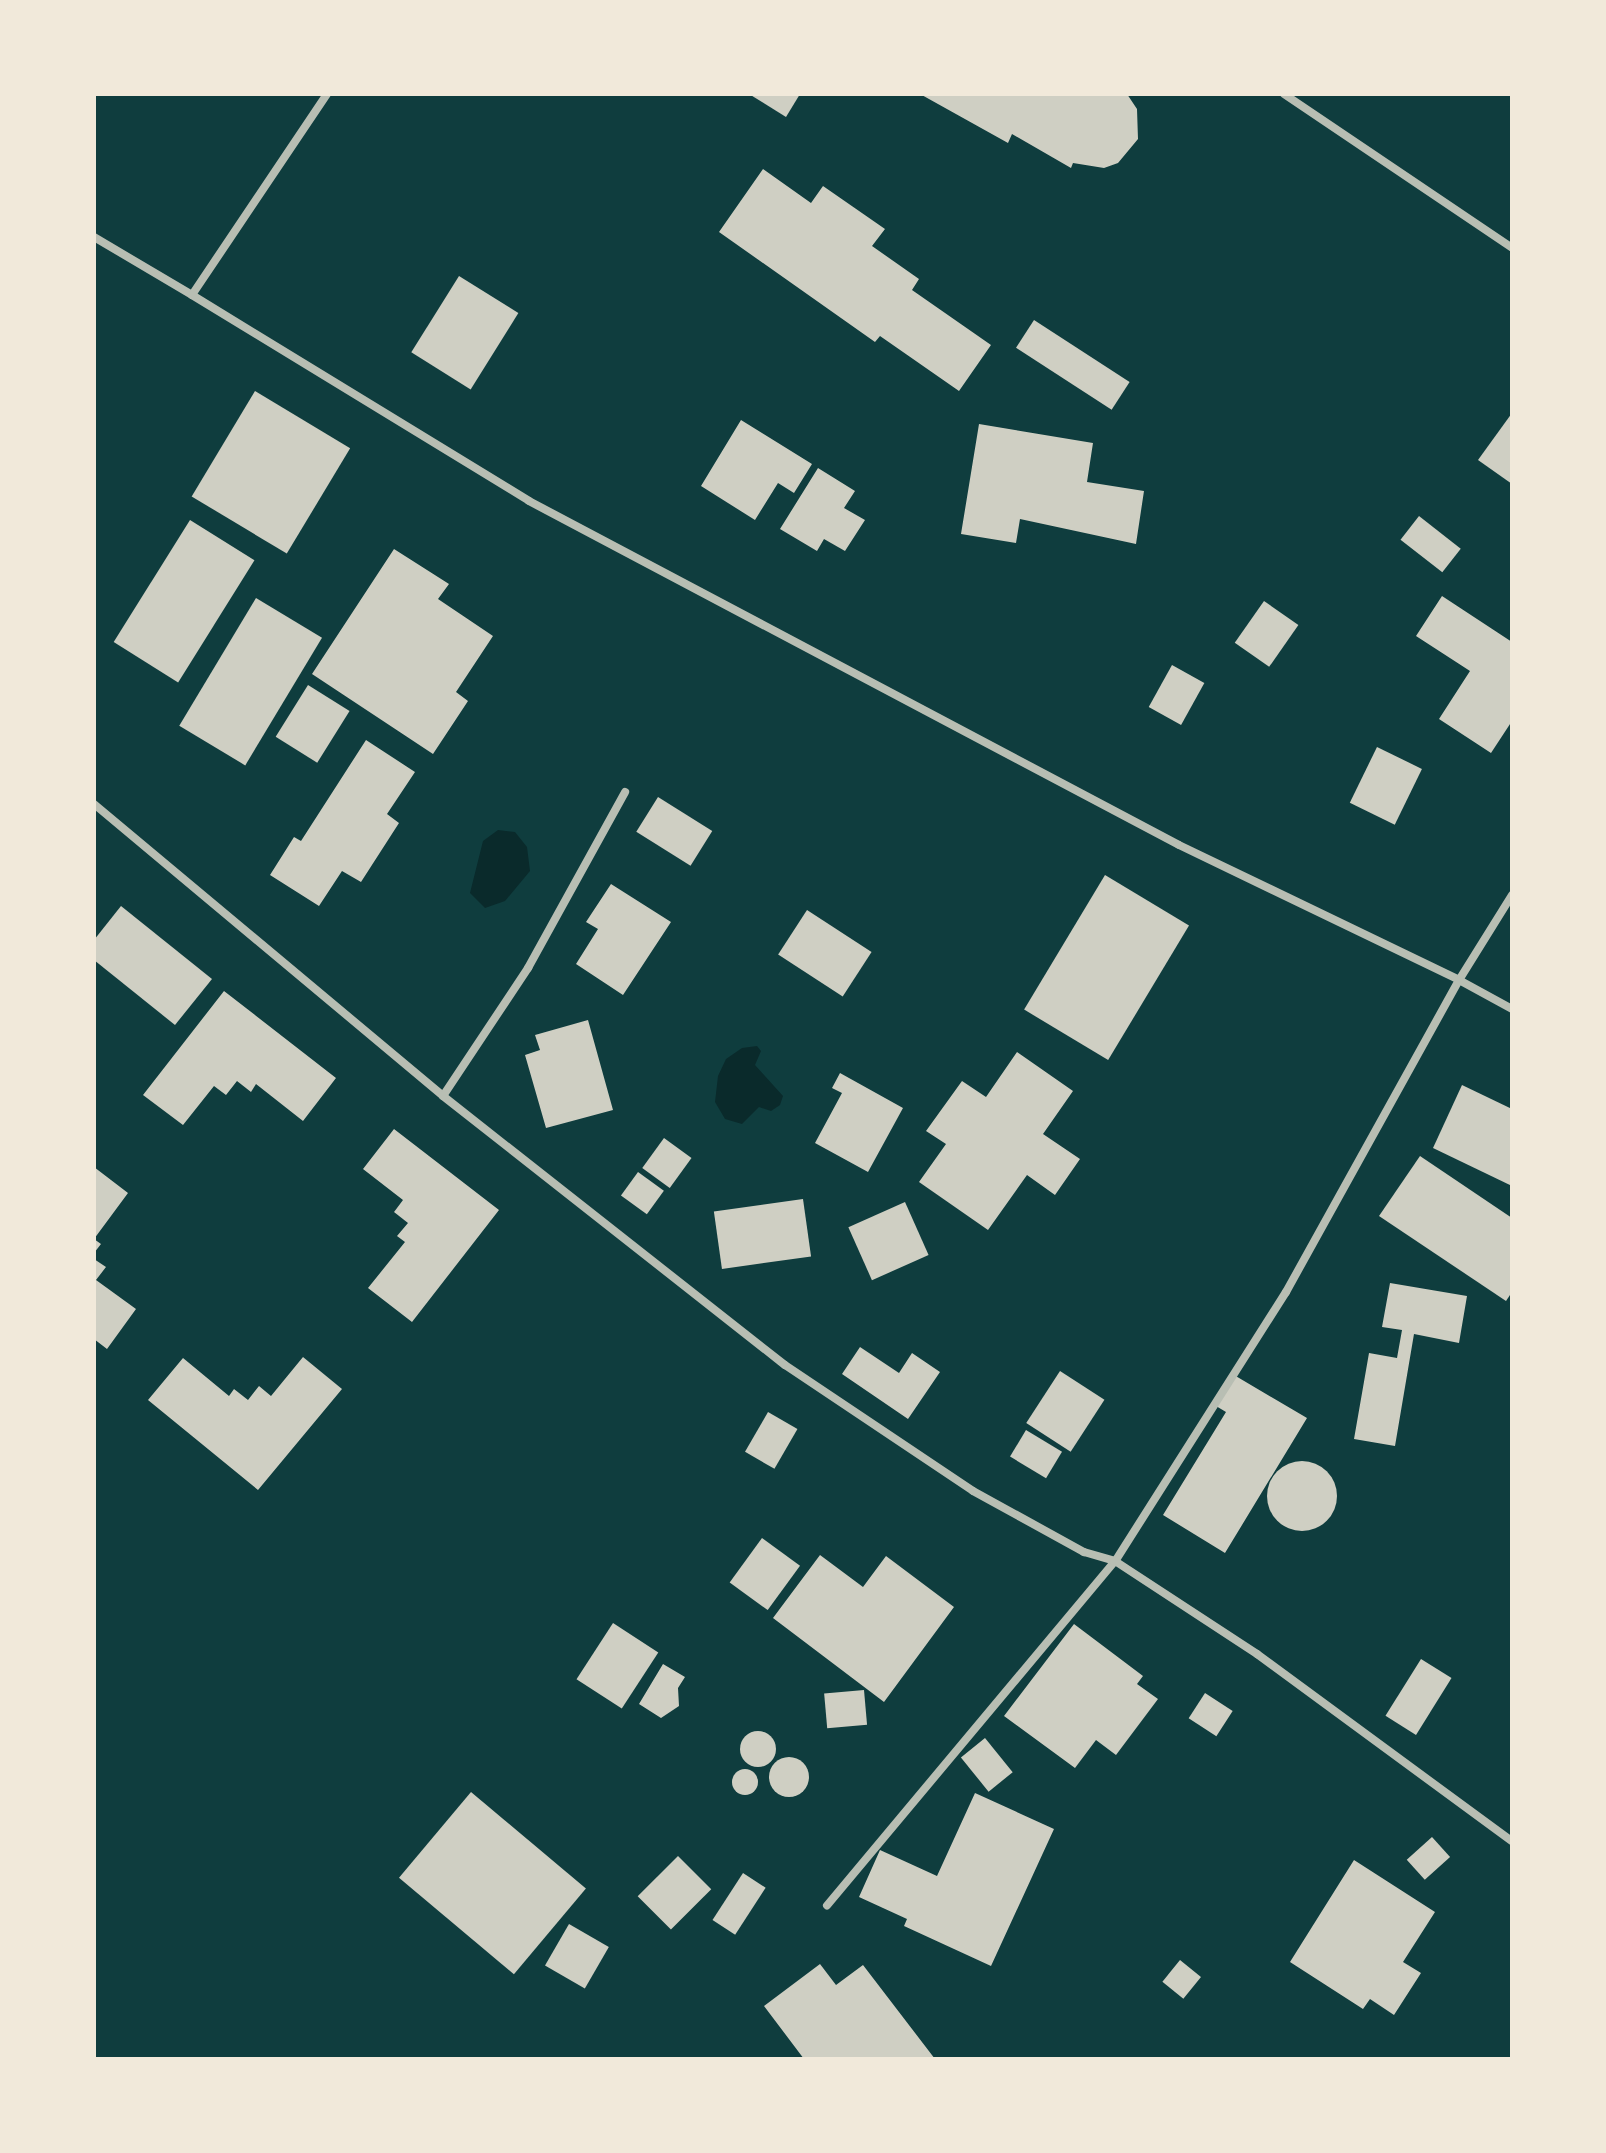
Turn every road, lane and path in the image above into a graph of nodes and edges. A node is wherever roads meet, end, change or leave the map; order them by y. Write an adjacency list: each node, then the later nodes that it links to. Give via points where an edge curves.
1 (327, 94): 5 (street)
2 (1284, 94): 4 (street)
3 (94, 237): 5 (street)
4 (1512, 248)
5 (192, 295): 9 (street, via 529,501 1179,845)
6 (625, 792): 11 (street, via 528,968)
7 (94, 804): 11 (street)
8 (1512, 895): 9 (street)
9 (1459, 980): 10 (street); 12 (street, via 1286,1292)
10 (1512, 1009)
11 (443, 1096): 12 (street, via 785,1365 973,1491 1084,1552)
12 (1115, 1561): 13 (street, via 1257,1654); 14 (street)
13 (1512, 1841)
14 (827, 1905)

